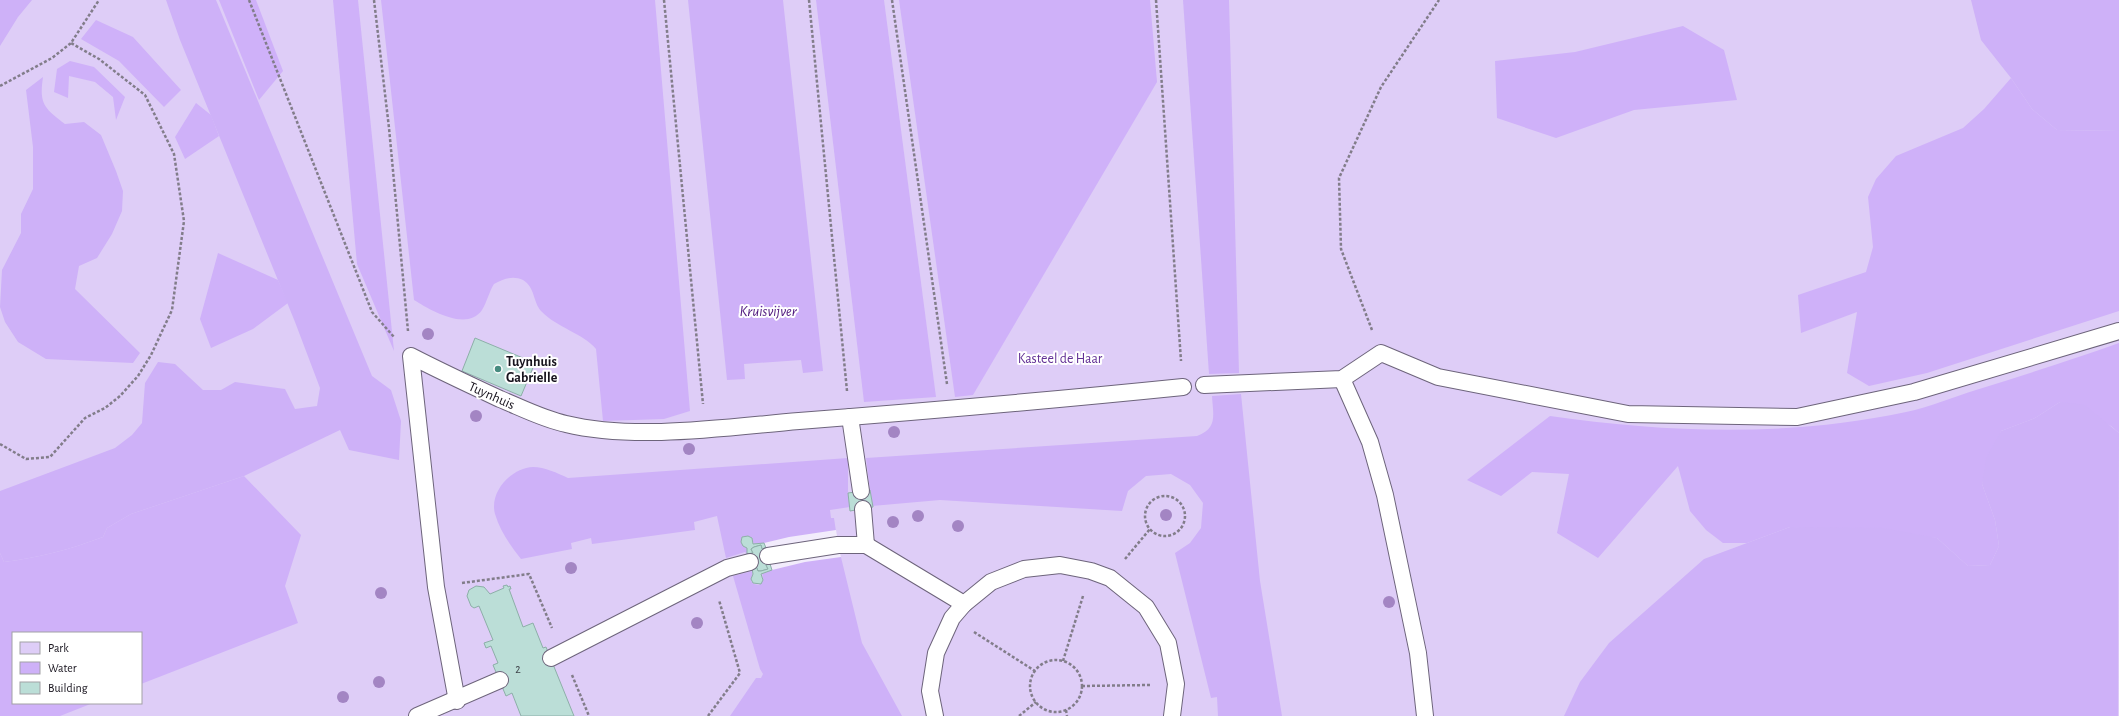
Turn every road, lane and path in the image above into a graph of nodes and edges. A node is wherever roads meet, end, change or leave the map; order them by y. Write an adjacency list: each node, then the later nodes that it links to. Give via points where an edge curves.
1 (99, 0): 9 (path)
2 (249, 0): 13 (path, via 372,312)
3 (374, 0): 13 (path, via 390,128)
4 (664, 0): 17 (path)
5 (809, 0): 19 (path)
6 (892, 0): 18 (path)
7 (1156, 0): 16 (path)
8 (1439, 0): 12 (path, via 1381,87 1339,178 1341,249)
9 (71, 43): 10 (path, via 52,58); 20 (path, via 99,59 145,95 174,154 184,221 172,310 138,376 105,408 85,418 50,457 26,459)
10 (0, 86)
11 (2119, 331): 12 (lane, via 1914,392 1796,417 1628,414 1438,377)
12 (1381, 353): 14 (lane)
13 (411, 356): 19 (lane, Tuynhuis, via 532,413 566,424 603,430 706,429); 30 (lane)
14 (1342, 379): 15 (lane); 49 (lane, via 1370,442 1385,495 1418,653)
15 (1204, 385)
16 (1183, 388): 18 (lane, Tuynhuis)
17 (703, 404)
18 (950, 410): 19 (lane, Tuynhuis)
19 (850, 417): 21 (lane)
20 (0, 444)
21 (861, 491)
22 (863, 509): 24 (lane)
23 (1150, 529): 23 (path, via 1145,517 1152,500 1158,497 1171,497 1181,505 1185,517 1174,533 1162,536); 29 (path)
24 (866, 545): 25 (lane, via 838,544); 31 (lane)
25 (768, 556)
26 (750, 562): 28 (lane, via 727,568)
27 (1090, 571): 29 (lane); 31 (lane, via 1060,565 1024,568 991,582); 34 (path)
28 (712, 576): 33 (lane); 44 (path, via 740,673)
29 (1110, 578): 37 (lane, via 1146,607 1168,643)
30 (436, 587): 33 (path, via 529,574); 39 (lane)
31 (964, 604): 32 (lane)
32 (952, 618): 35 (path); 45 (lane, via 936,653 930,691)
33 (556, 655): 43 (path)
34 (1063, 661): 35 (path, via 1047,662); 38 (path, via 1077,670)
35 (1035, 671): 40 (path, via 1030,687)
36 (500, 680): 39 (lane)
37 (1176, 684): 38 (path); 48 (lane)
38 (1082, 686): 41 (path, via 1078,701)
39 (457, 701): 42 (lane)
40 (1036, 702): 41 (path, via 1050,711); 46 (path)
41 (1066, 710): 47 (path)
42 (417, 716)
43 (589, 716)
44 (708, 716)
45 (935, 716)
46 (1019, 716)
47 (1067, 716)
48 (1172, 716)
49 (1425, 716)

